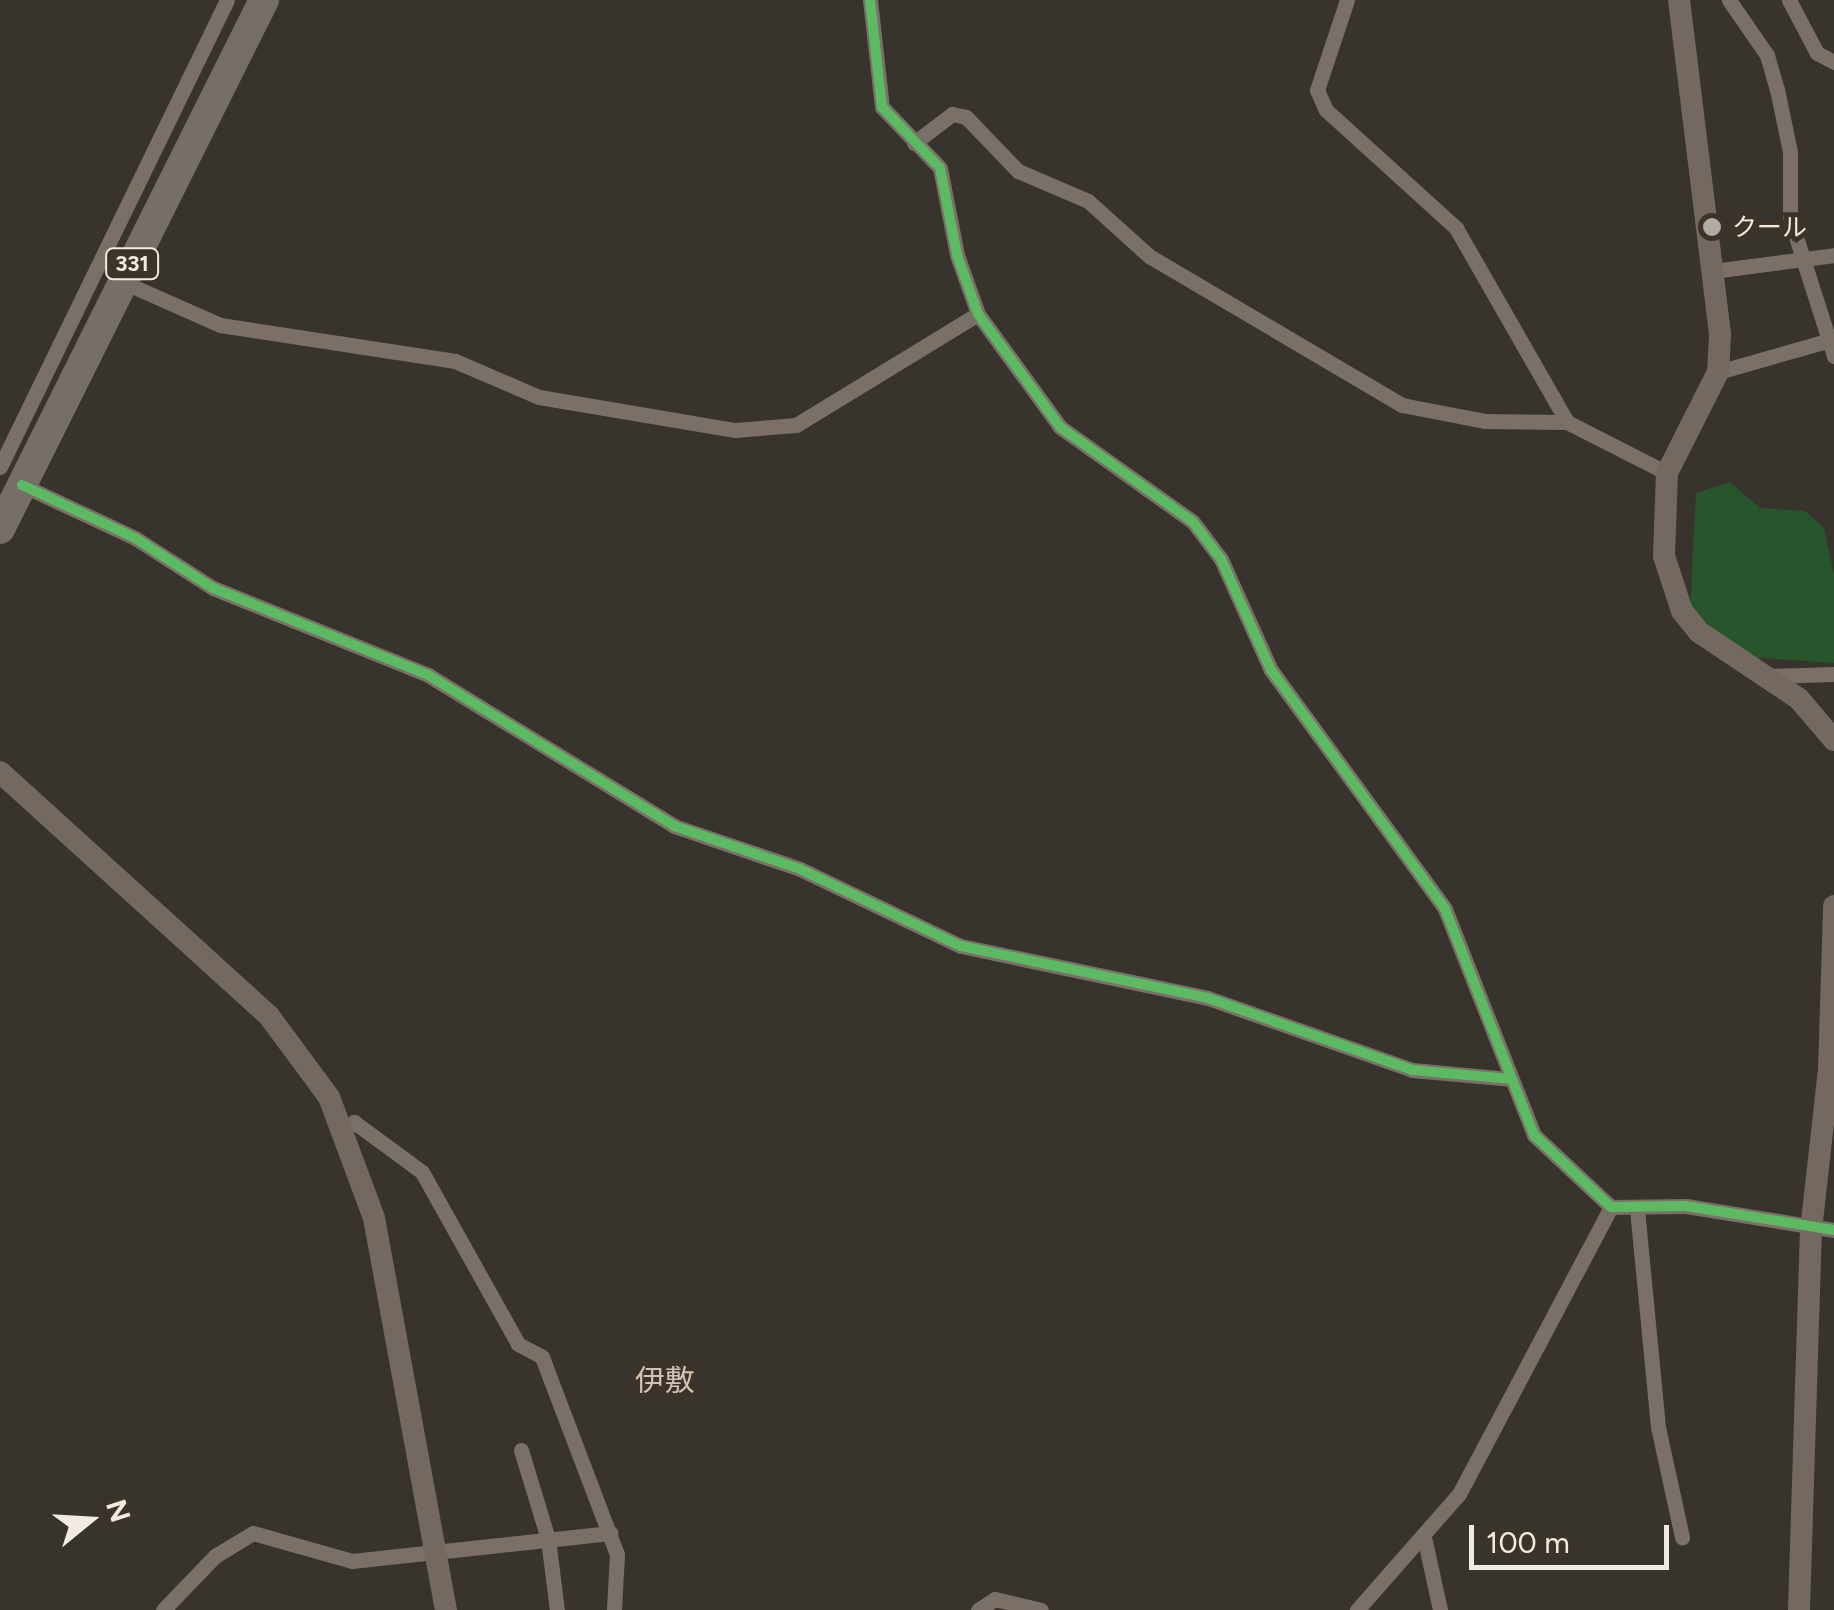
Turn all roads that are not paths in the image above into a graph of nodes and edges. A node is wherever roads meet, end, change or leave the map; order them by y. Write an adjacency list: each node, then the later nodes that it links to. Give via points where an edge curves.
1 (227, 0): 10 (street)
2 (264, 0): 10 (highway, 331)
3 (870, 0): 9 (street, via 882,107)
4 (1347, 0): 18 (street, via 1317,90 1326,110 1456,228)
5 (1678, 0): 13 (street)
6 (1729, 0): 12 (street, via 1767,55 1777,89 1790,152 1790,218)
7 (1791, 1): 8 (street, via 1818,53)
8 (1834, 62)
9 (914, 142): 15 (street, via 940,168 956,255); 18 (street, via 952,114 966,117 1018,171 1088,201 1149,256 1402,406 1513,423)
10 (151, 197): 14 (highway, 331); 20 (street)
11 (1834, 255): 12 (street)
12 (1803, 260): 13 (street); 16 (street)
13 (1713, 271): 17 (street)
14 (123, 282): 15 (street, via 220,325 454,360 539,398 749,430 796,425); 20 (highway, 331)
15 (978, 314): 28 (street, via 1060,428 1193,522 1220,559 1271,670 1429,880)
16 (1832, 348): 17 (street)
17 (1718, 372): 19 (street)
18 (1568, 422): 19 (street)
19 (1667, 472): 23 (street, via 1664,556 1682,611)
20 (11, 476): 21 (highway, 331); 28 (street, via 136,538 213,588 428,675 674,826 800,869 961,946 1208,998 1412,1070)
21 (0, 529)
22 (1834, 674): 23 (street)
23 (1765, 676): 24 (street, via 1799,699)
24 (1834, 740)
25 (0, 772): 29 (street, via 270,1016)
26 (1834, 906): 27 (street)
27 (1832, 1047): 32 (street)
28 (1510, 1079): 30 (street, via 1534,1135)
29 (344, 1130): 34 (street, via 354,1122 422,1172 518,1344 542,1357); 38 (street, via 374,1218)
30 (1611, 1207): 31 (street); 37 (street, via 1458,1494)
31 (1637, 1209): 32 (street, via 1716,1209); 35 (street, via 1658,1427)
32 (1822, 1230): 47 (street)
33 (521, 1450): 36 (street)
34 (610, 1533): 36 (street); 42 (street)
35 (1682, 1537)
36 (548, 1539): 38 (street); 41 (street)
37 (1425, 1541): 45 (street); 46 (street)
38 (436, 1552): 39 (street, via 352,1561 254,1533 215,1556); 40 (street)
39 (163, 1610)
40 (446, 1610)
41 (556, 1610)
42 (614, 1610)
43 (978, 1610): 44 (street, via 995,1599)
44 (1041, 1610)
45 (1358, 1610)
46 (1440, 1610)
47 (1800, 1610)

